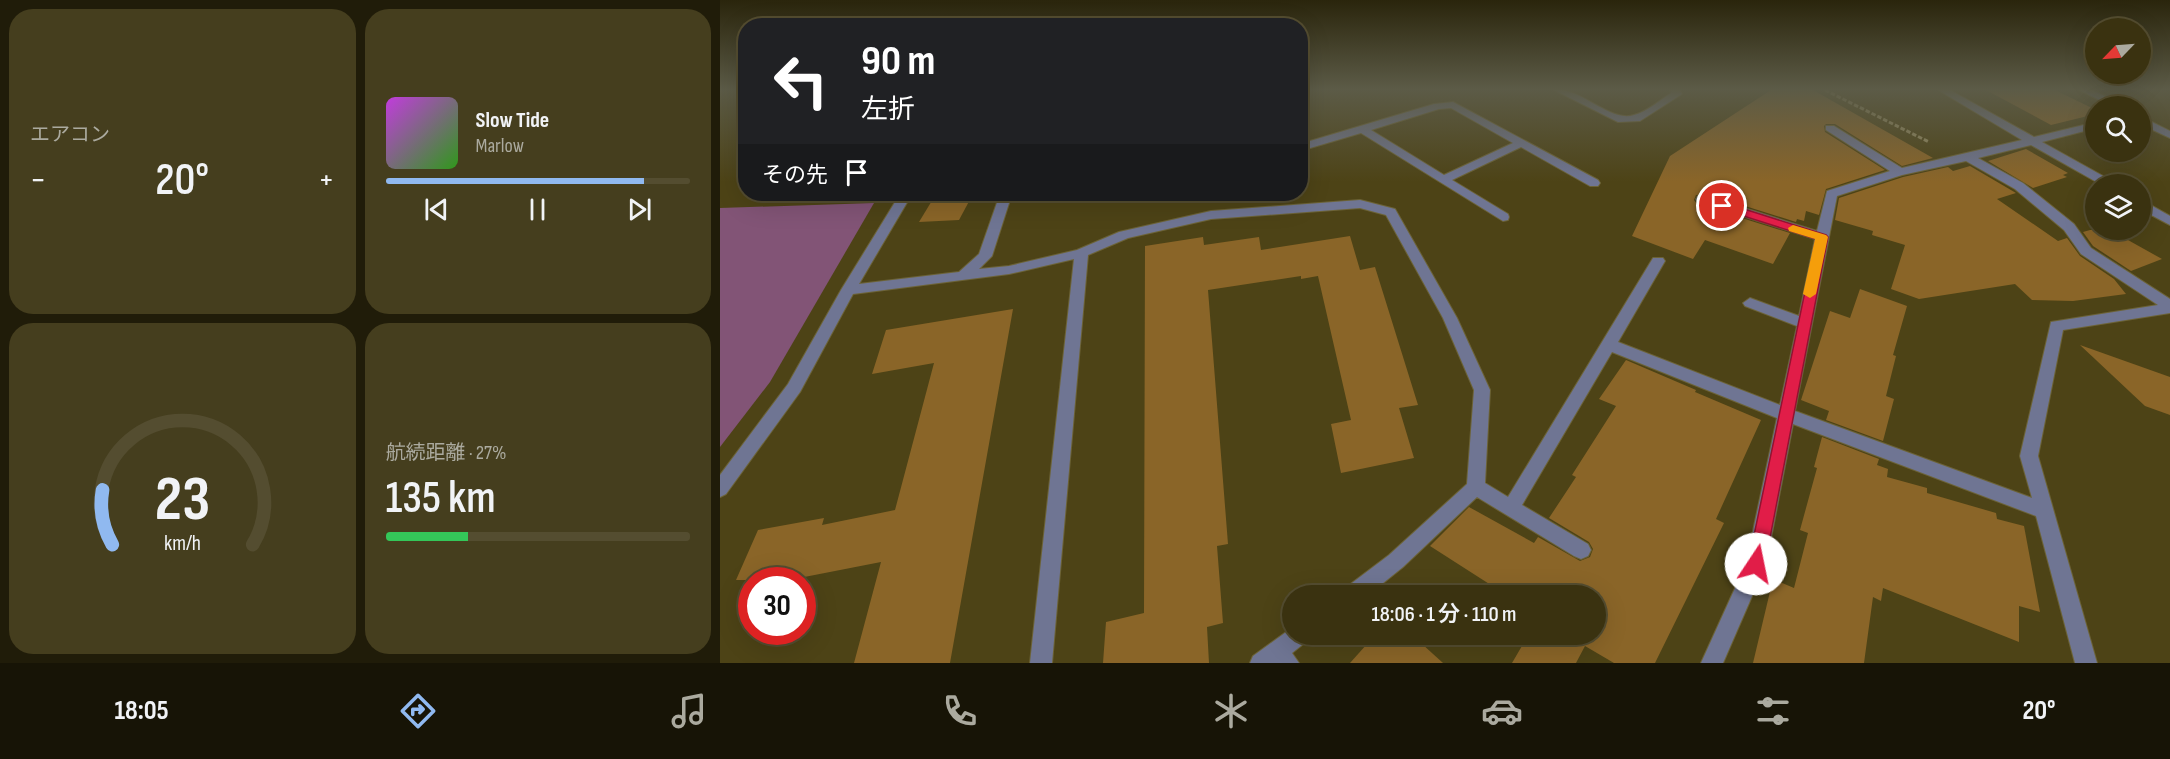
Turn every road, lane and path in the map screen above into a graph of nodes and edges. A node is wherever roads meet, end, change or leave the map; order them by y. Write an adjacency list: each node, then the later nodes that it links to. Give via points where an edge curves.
1 (1392, 121): 8 (street)
2 (1482, 121): 11 (street)
3 (1886, 121): 13 (path, via 1947,152)
4 (1999, 121): 10 (street)
5 (2151, 125): 9 (street)
6 (1830, 128): 14 (street)
7 (2085, 128): 10 (street)
8 (1364, 130): 12 (street); 16 (street)
9 (2170, 135)
10 (2033, 140): 13 (street); 15 (street)
11 (1521, 143): 16 (street); 17 (street)
12 (1308, 146)
13 (1966, 156): 14 (street); 30 (street, via 2019,186 2069,227 2086,251)
14 (1900, 172): 24 (street, via 1831,194)
15 (2091, 174)
16 (1443, 180): 22 (street)
17 (1594, 183)
18 (1702, 199): 24 (street)
19 (902, 201): 28 (street)
20 (1003, 201): 27 (street, via 985,256)
21 (2151, 210): 23 (street)
22 (1503, 217)
23 (2170, 221)
24 (1822, 237): 31 (street)
25 (1081, 253): 27 (street); 34 (street, via 1125,236 1211,214 1360,204 1390,212 1449,318 1482,390); 42 (street)
26 (1658, 261): 32 (street)
27 (963, 276): 28 (street)
28 (848, 290): 35 (street, via 794,388)
29 (1750, 303): 31 (street)
30 (2170, 307): 37 (street, via 2056,326 2029,456)
31 (1804, 323): 33 (street)
32 (1608, 344): 33 (street); 36 (street)
33 (1785, 414): 37 (street); 43 (street, via 1756,564)
34 (1476, 487): 36 (street); 39 (street)
35 (720, 489)
36 (1511, 508): 38 (street)
37 (2044, 510): 44 (street)
38 (1581, 550)
39 (1365, 585)
40 (1289, 645): 41 (street)
41 (1274, 660)
42 (1041, 663)
43 (1713, 663)
44 (2086, 663)

